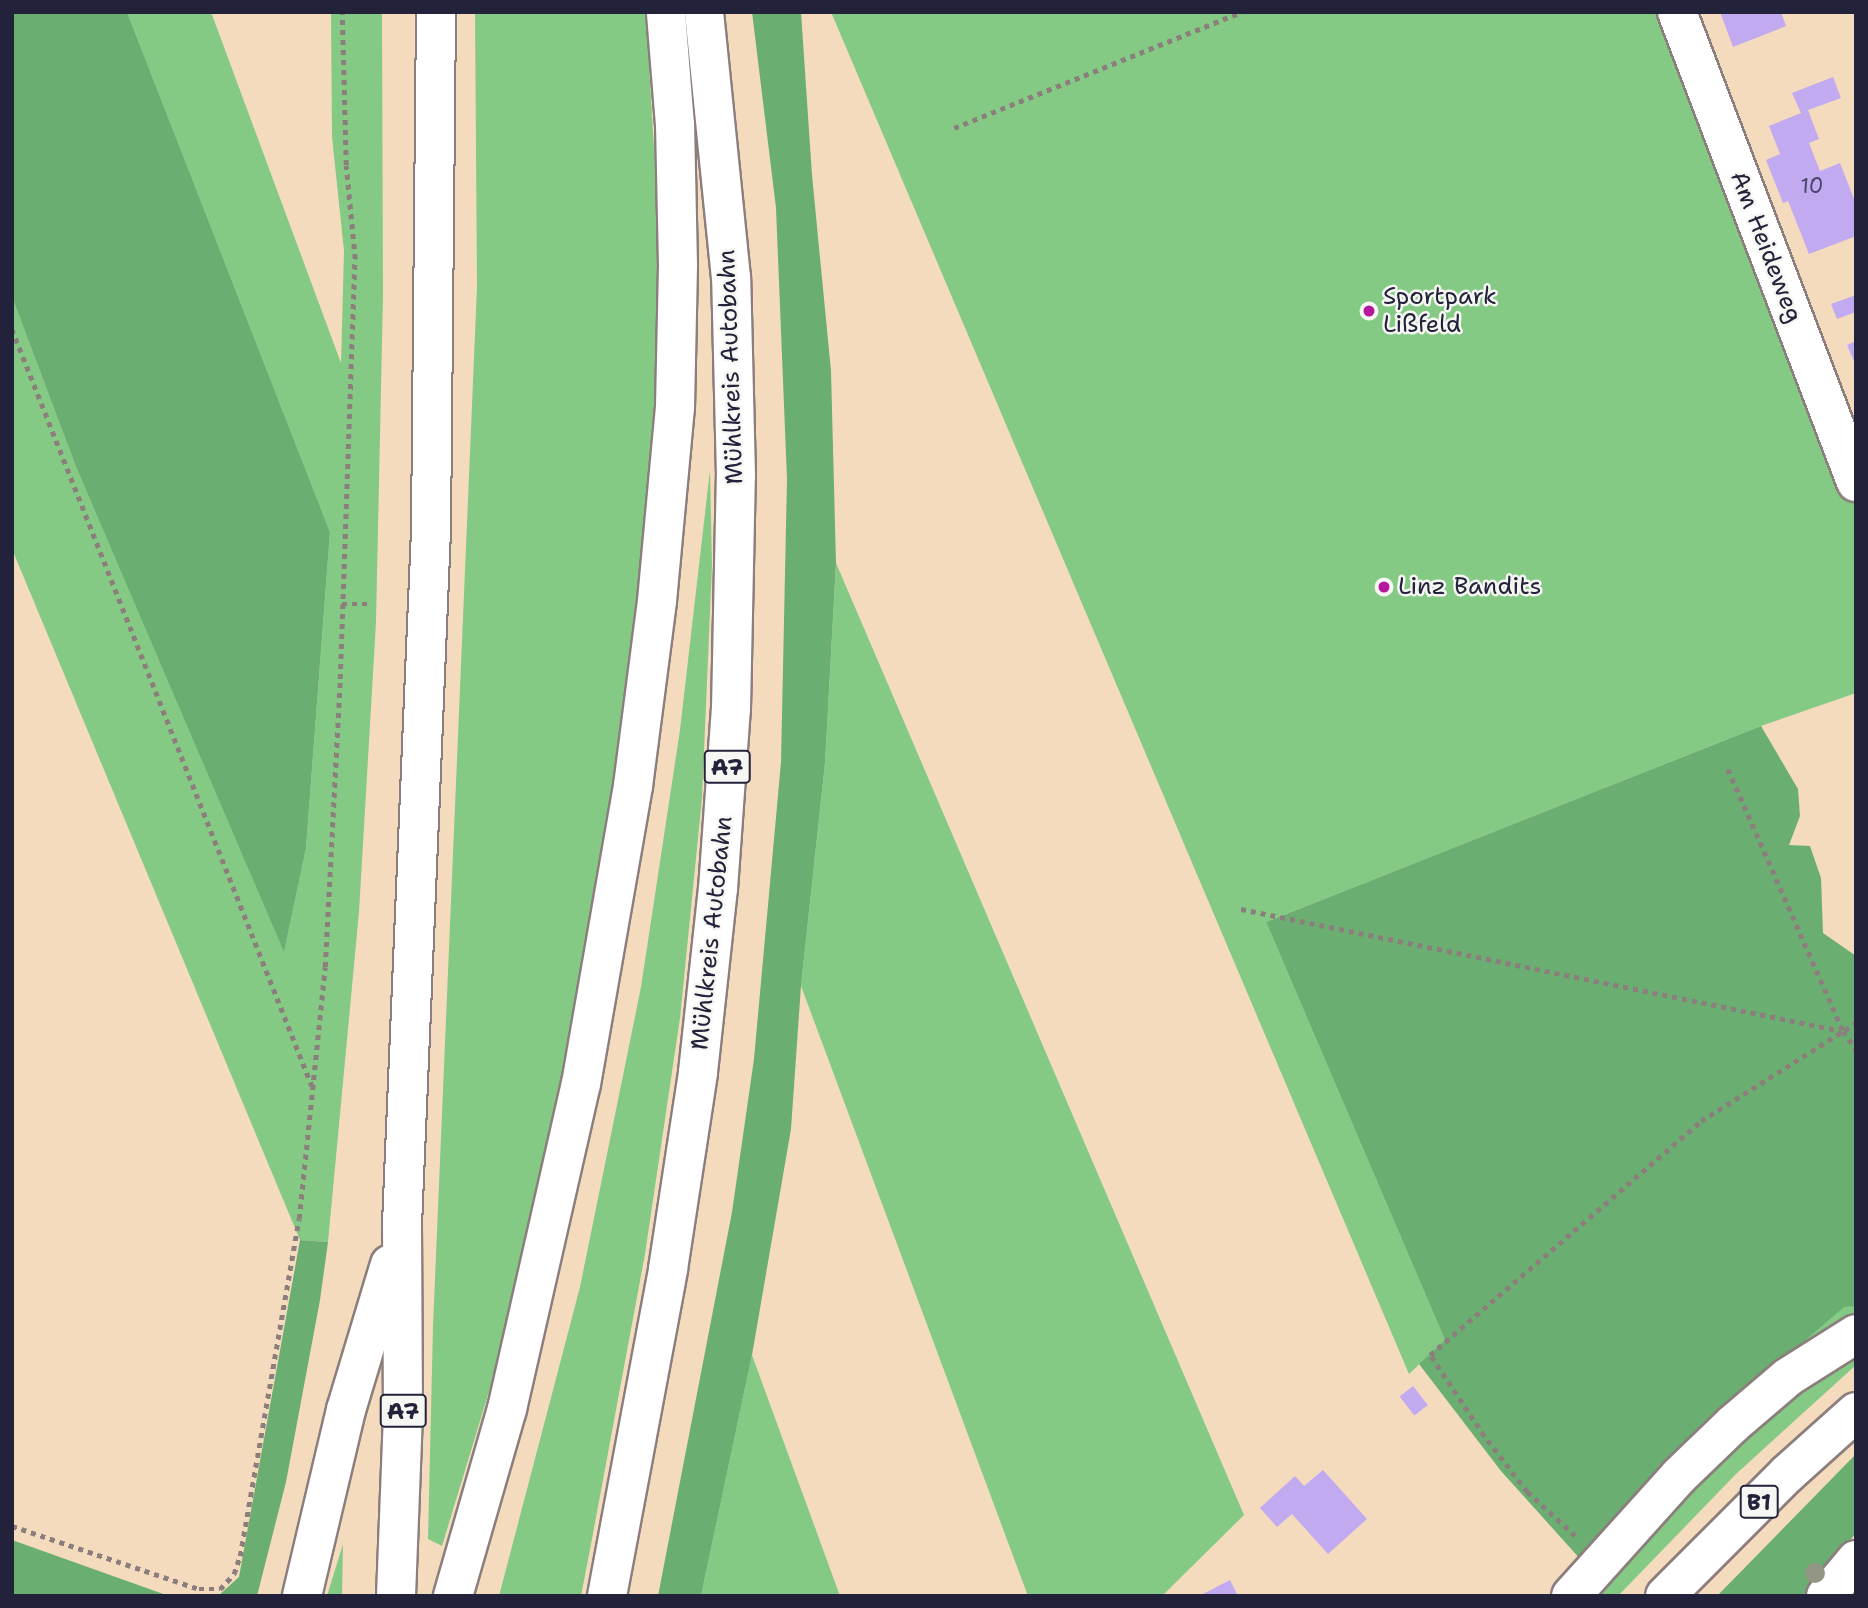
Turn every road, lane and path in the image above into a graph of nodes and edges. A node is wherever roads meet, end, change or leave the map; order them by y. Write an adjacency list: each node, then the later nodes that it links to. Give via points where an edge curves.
1 (342, 12): 10 (path, via 346,165 355,259)
2 (436, 12): 18 (main road, A7, via 431,530)
3 (666, 12): 24 (main road, via 675,125 675,408 633,786 582,1084 507,1409)
4 (704, 12): 27 (main road, Mühlkreis Autobahn / A7, via 731,278 736,476 732,709 698,1072 668,1269)
5 (1241, 12): 7 (path)
6 (1677, 12): 9 (main road, Am Heideweg)
7 (954, 128)
8 (12, 329): 17 (path)
9 (1856, 482)
10 (342, 604): 11 (path); 17 (path, via 325,967)
11 (368, 604)
12 (1728, 769): 15 (path)
13 (1241, 909): 15 (path)
14 (1856, 1023): 15 (path)
15 (1843, 1031): 16 (path); 22 (path, via 1701,1121 1430,1355 1527,1492)
16 (1856, 1049)
17 (313, 1087): 21 (path, via 299,1219 240,1556 233,1574 220,1589 198,1589)
18 (402, 1225): 25 (main road, via 346,1410); 26 (main road, A7)
19 (1856, 1334): 22 (main road, via 1788,1377 1733,1424)
20 (1856, 1412): 29 (main road, B1)
21 (12, 1526)
22 (1604, 1558): 28 (main road)
23 (1856, 1560): 30 (main road)
24 (456, 1582)
25 (302, 1596)
26 (396, 1596)
27 (607, 1596)
28 (1571, 1596)
29 (1665, 1596)
30 (1826, 1596)

